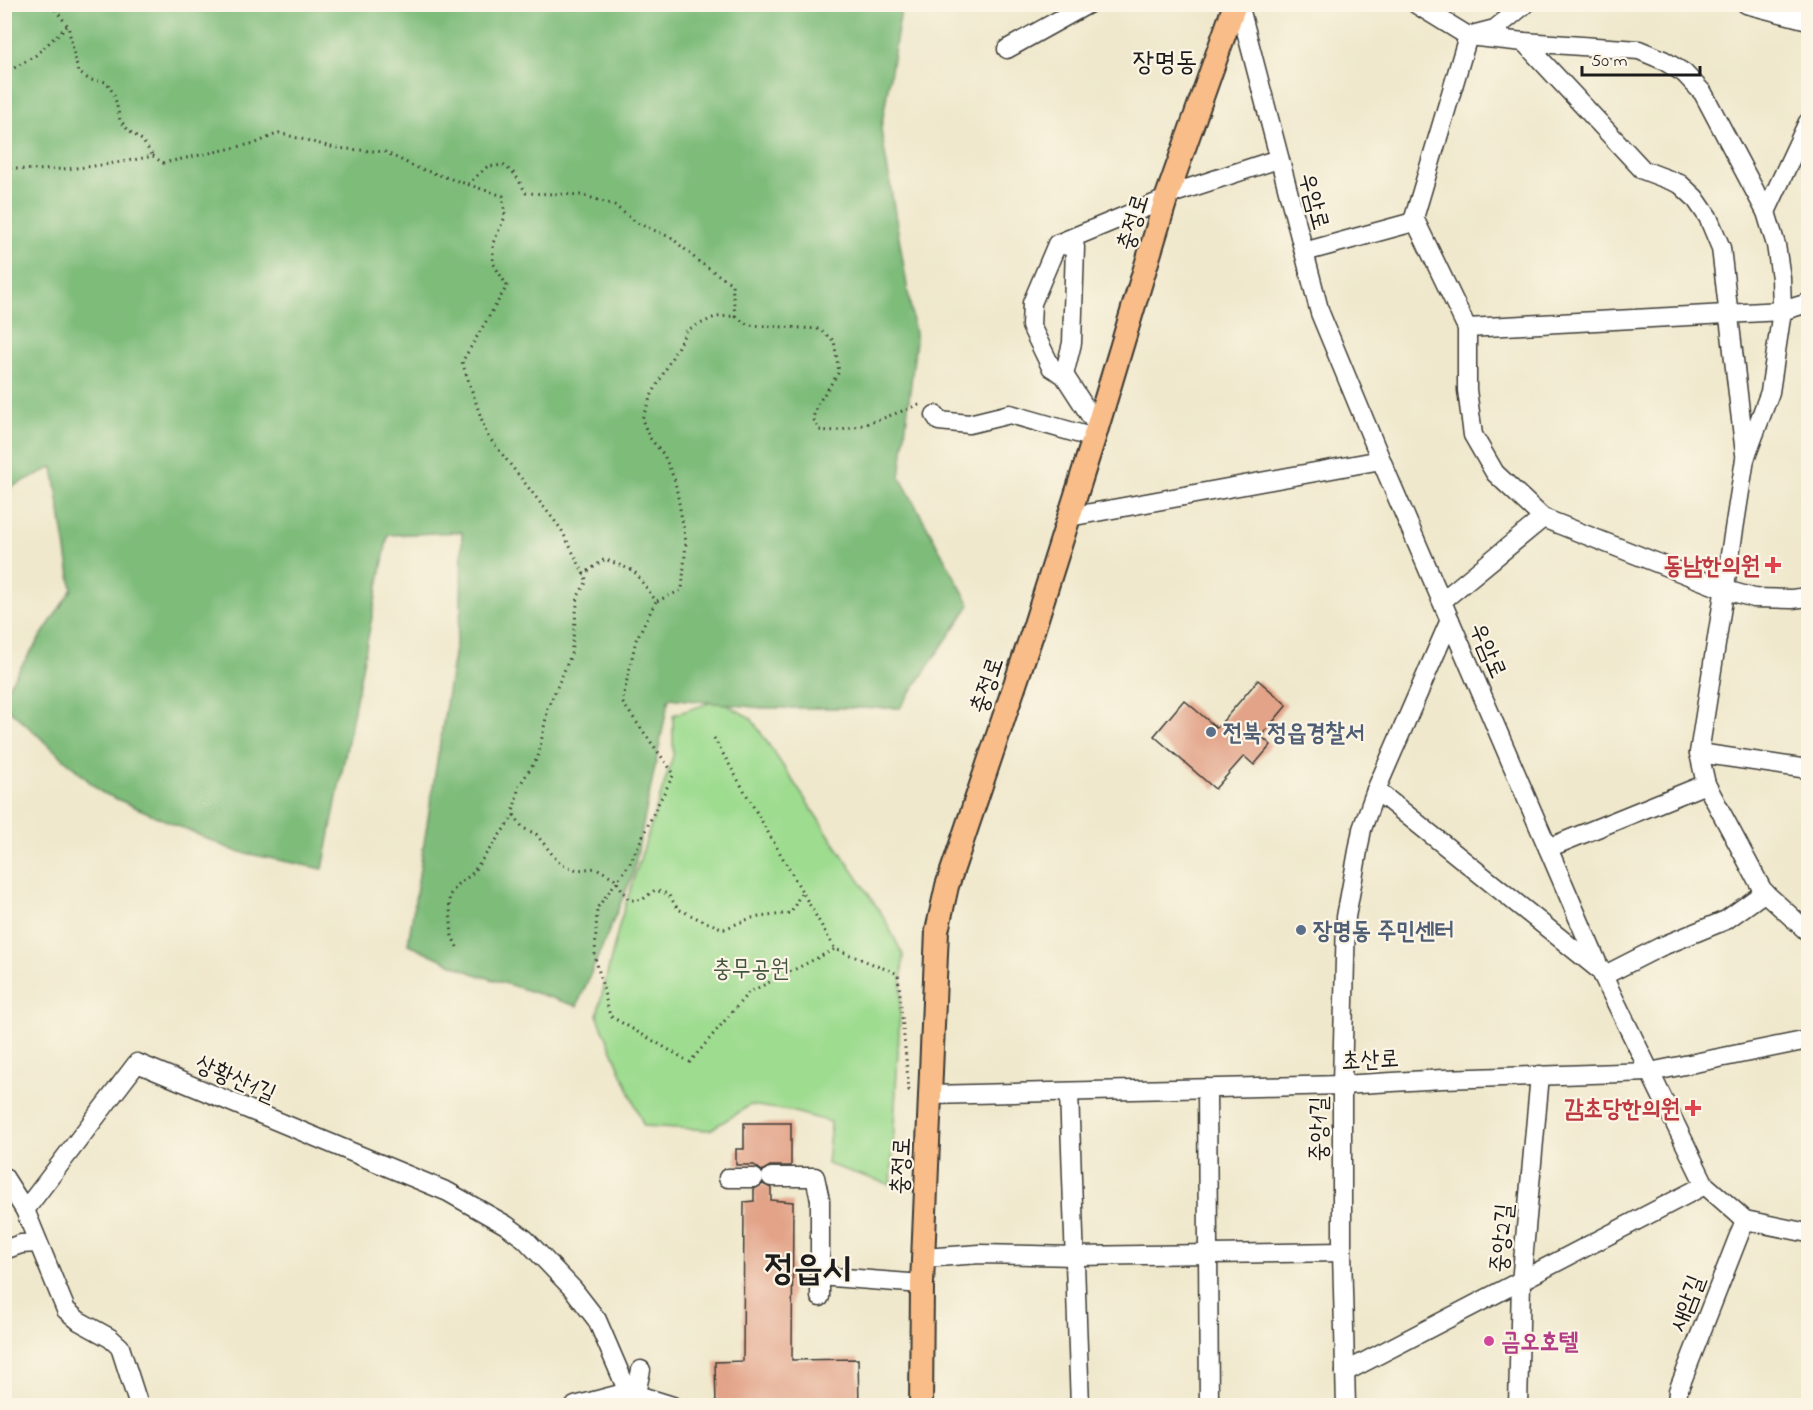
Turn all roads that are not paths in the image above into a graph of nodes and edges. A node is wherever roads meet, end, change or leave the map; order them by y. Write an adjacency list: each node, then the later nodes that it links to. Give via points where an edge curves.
1 (1088, 4): 9 (street)
2 (1237, 4): 11 (street, 우암로); 12 (main road, 충정로)
3 (1416, 4): 7 (street)
4 (1524, 4): 7 (street, via 1495,29)
5 (1746, 4): 6 (street)
6 (1809, 20)
7 (1468, 36): 8 (street); 14 (street)
8 (1524, 42): 13 (street, via 1640,50 1684,73 1703,93); 19 (street, via 1642,170 1680,184 1695,198 1721,249)
9 (1007, 48)
10 (1809, 122): 13 (street)
11 (1278, 159): 12 (street); 16 (street, 우암로)
12 (1167, 197): 15 (street); 23 (main road, 충정로)
13 (1766, 212): 18 (street, via 1778,256)
14 (1414, 218): 16 (street, via 1410,223); 20 (street)
15 (1058, 244): 21 (street, via 1075,247 1072,343); 21 (street, via 1032,303 1031,326 1051,368)
16 (1304, 252): 25 (street, 우암로, via 1320,313)
17 (1809, 303): 18 (street)
18 (1782, 311): 19 (street); 24 (street, via 1770,392)
19 (1729, 313): 20 (street); 24 (street)
20 (1467, 328): 27 (street, via 1467,390 1473,435 1495,473)
21 (1064, 375): 23 (street)
22 (935, 415): 23 (street, via 939,420 969,424 1010,414)
23 (1096, 432): 26 (main road, 충정로)
24 (1745, 459): 28 (street)
25 (1381, 460): 26 (street); 30 (street, 우암로)
26 (1069, 517): 46 (main road, 충정로, via 947,886 937,931)
27 (1543, 518): 28 (street); 30 (street)
28 (1726, 590): 29 (street, via 1754,598); 32 (street)
29 (1809, 597)
30 (1442, 602): 31 (street, 우암로)
31 (1450, 620): 35 (street, 중앙1길); 36 (street, 우암로)
32 (1699, 753): 33 (street); 34 (street)
33 (1809, 769)
34 (1706, 784): 36 (street); 37 (street)
35 (1377, 790): 39 (street); 43 (street, 중앙1길, via 1362,829 1346,916)
36 (1548, 848): 39 (street, 우암로)
37 (1765, 892): 38 (street); 39 (street, via 1726,920)
38 (1809, 932)
39 (1602, 973): 41 (street, 우암로)
40 (1809, 1040): 41 (street, 초산로)
41 (1650, 1072): 42 (street, 초산로); 49 (street, 우암로)
42 (1540, 1075): 43 (street, 초산로); 60 (street, 중앙2길)
43 (1342, 1085): 44 (street, 초산로); 55 (street, 중앙1길)
44 (1207, 1088): 45 (street, 초산로); 56 (street)
45 (1069, 1092): 46 (street, 초산로); 57 (street)
46 (930, 1095): 58 (main road, 충정로)
47 (4, 1177): 50 (street)
48 (728, 1178): 59 (street, via 815,1177 820,1200)
49 (1705, 1185): 51 (street, 우암로); 60 (street)
50 (25, 1210): 53 (street); 65 (street, 상황산1길, via 137,1063 448,1192 506,1225 525,1239 573,1289 597,1320)
51 (1745, 1220): 52 (street, 우암로); 74 (street, 새암길, via 1677,1391)
52 (1809, 1233)
53 (38, 1243): 54 (street); 66 (street, via 66,1310 120,1347)
54 (4, 1250)
55 (1342, 1252): 56 (street); 64 (street, 중앙1길)
56 (1207, 1255): 57 (street); 71 (street)
57 (1075, 1256): 58 (street, via 980,1254); 70 (street)
58 (923, 1258): 61 (main road, 충정로)
59 (819, 1276): 61 (street); 62 (street)
60 (1521, 1282): 64 (street); 73 (street, 중앙2길)
61 (922, 1284): 69 (main road, 충정로)
62 (820, 1297)
63 (641, 1370): 65 (street)
64 (1345, 1372): 72 (street, 중앙1길)
65 (632, 1393): 67 (street); 68 (street)
66 (139, 1406)
67 (575, 1406)
68 (673, 1406)
69 (921, 1406)
70 (1080, 1406)
71 (1209, 1406)
72 (1346, 1406)
73 (1518, 1406)
74 (1677, 1406)

